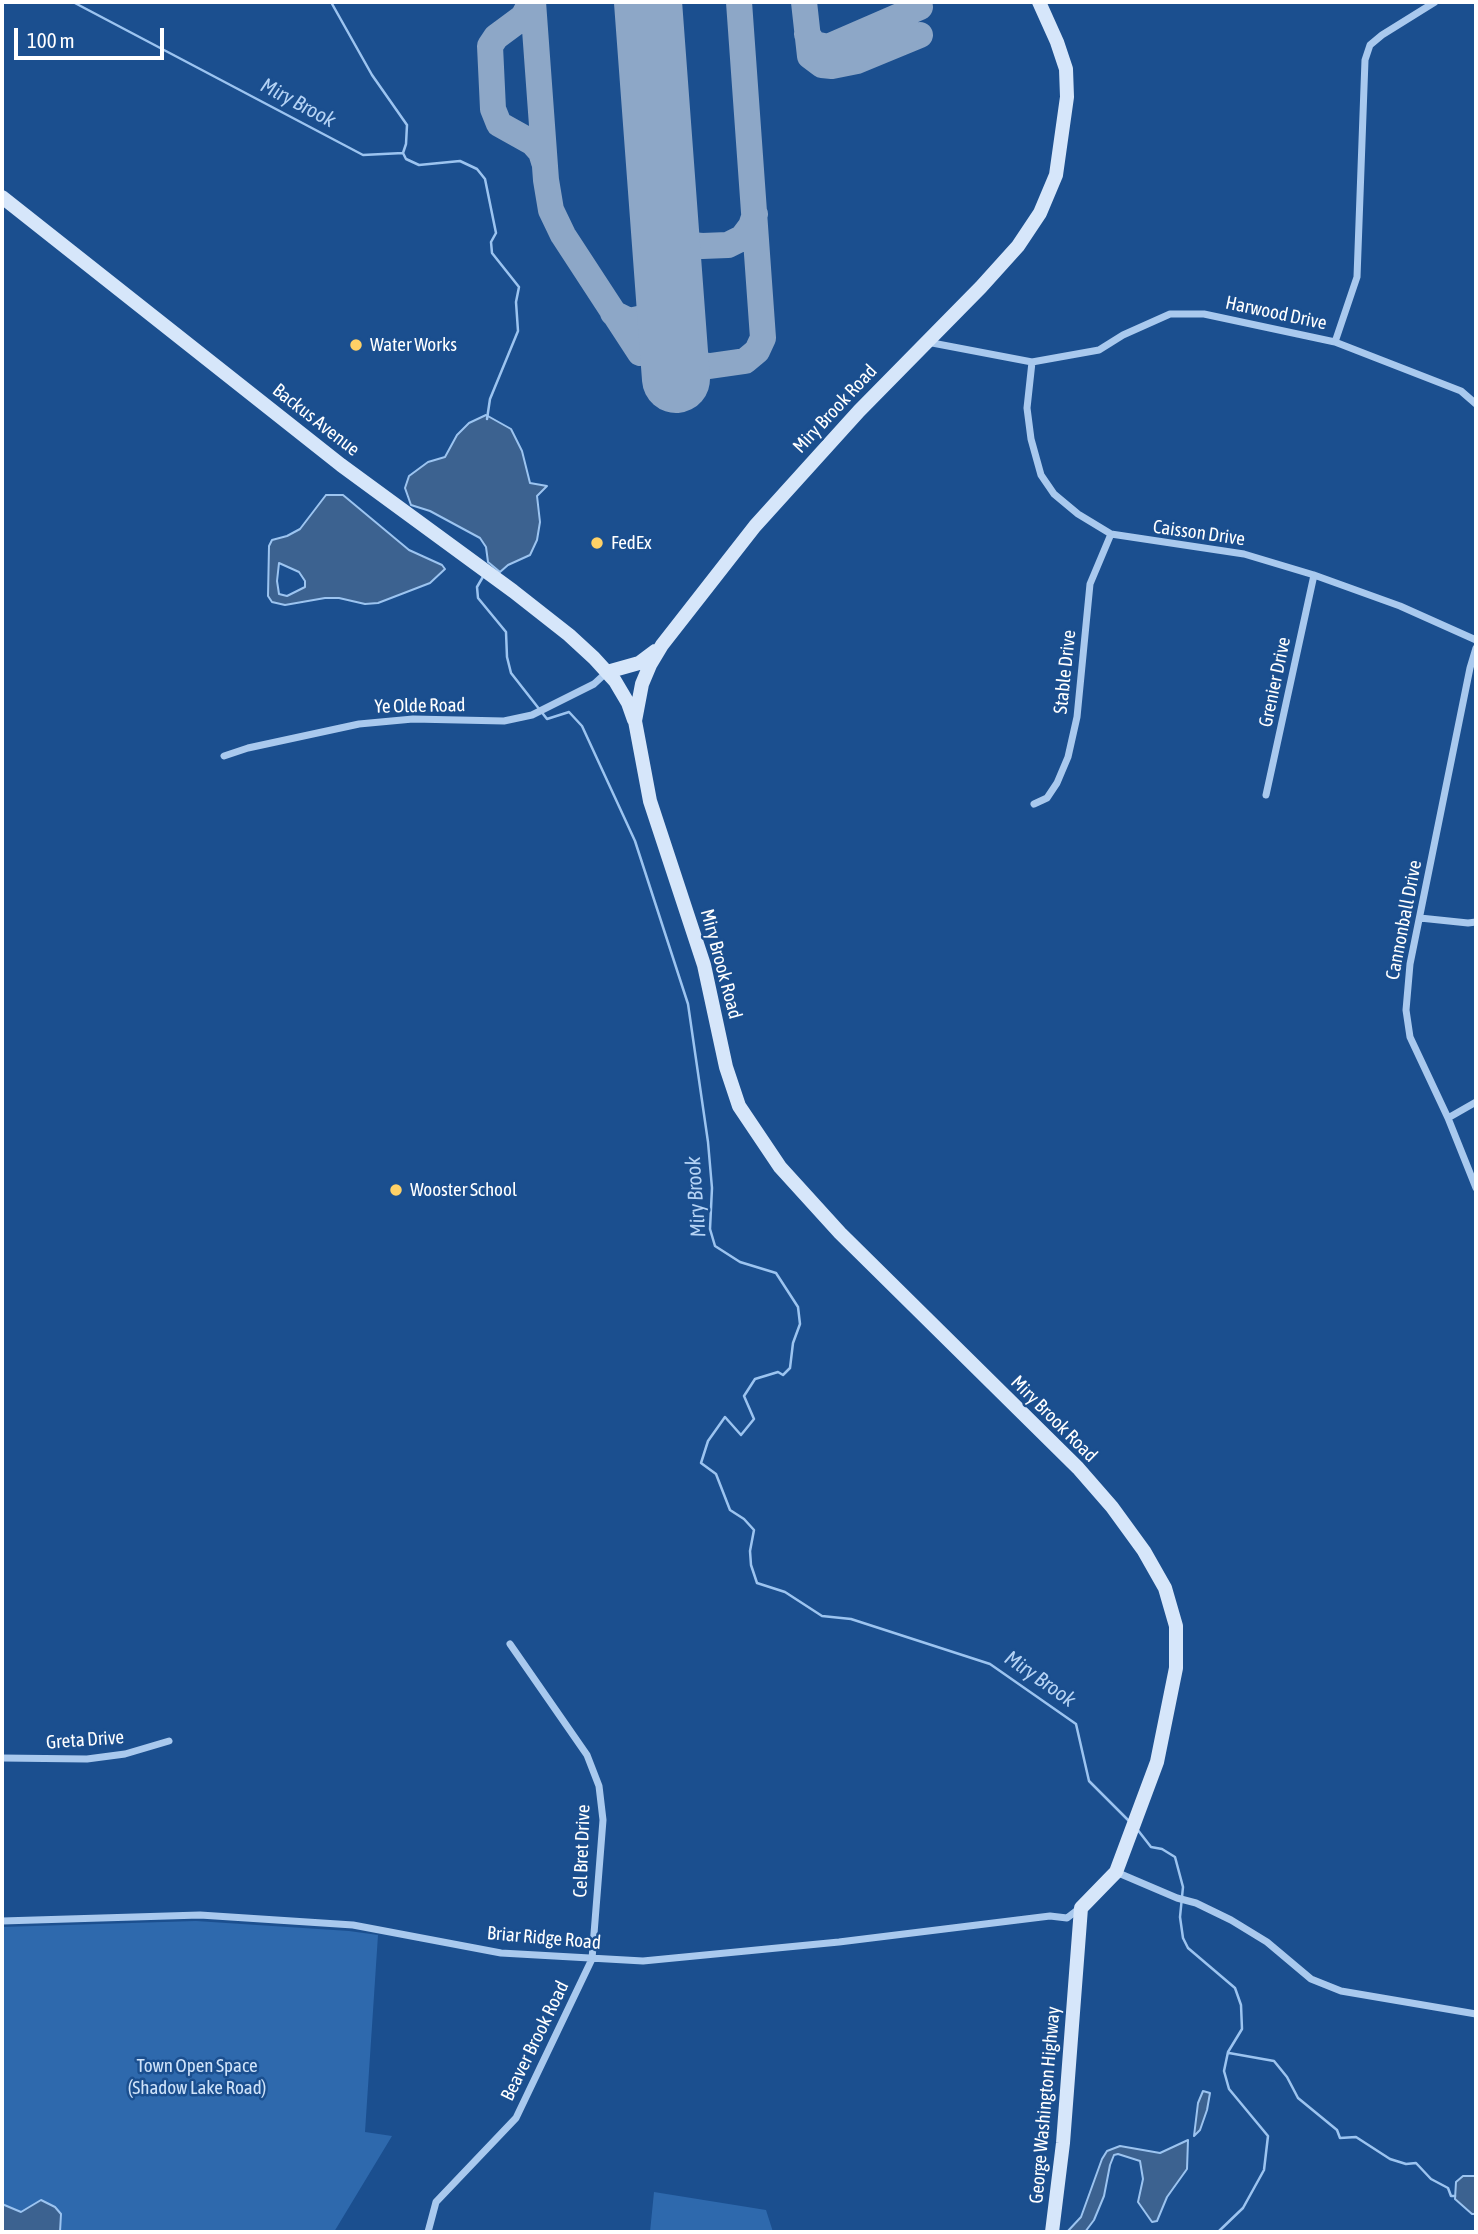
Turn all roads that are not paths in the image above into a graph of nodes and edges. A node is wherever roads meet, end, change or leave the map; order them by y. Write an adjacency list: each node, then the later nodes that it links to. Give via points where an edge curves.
1 (1039, 2): 4 (main road, Miry Brook Road, via 1066,69 1067,97 1056,175 1040,213 1018,246)
2 (1435, 2): 5 (street, Harwood Drive, via 1382,35 1370,45 1364,60 1357,278)
3 (2, 197): 13 (main road, Backus Avenue, via 332,458 569,635)
4 (926, 342): 6 (street, Harwood Drive); 11 (main road, Miry Brook Road, via 793,482)
5 (1335, 342): 6 (street, Harwood Drive, via 1204,314 1170,314 1098,350); 7 (street, via 1461,391)
6 (1032, 362): 8 (street, Caisson Drive, via 1027,408 1041,475 1054,494)
7 (1476, 404)
8 (1111, 534): 9 (street, Caisson Drive, via 1244,554); 17 (street, Stable Drive, via 1090,584 1077,717 1068,757 1047,798)
9 (1314, 575): 10 (street, Caisson Drive); 16 (street, Grenier Drive)
10 (1476, 640)
11 (662, 645): 13 (main road, via 639,663); 14 (main road, Miry Brook Road, via 642,684)
12 (1476, 648): 18 (street, Cannonball Drive)
13 (607, 671): 14 (main road, Backus Avenue); 15 (street, Ye Olde Road, via 594,684 548,708 504,721 413,719 359,724)
14 (635, 721): 26 (main road, Miry Brook Road, via 650,801 704,965 739,1106 780,1167 840,1233 1078,1468 1112,1507 1165,1588 1176,1626 1176,1668 1157,1762)
15 (224, 756)
16 (1266, 795)
17 (1034, 804)
18 (1420, 918): 19 (street); 21 (street, Cannonball Drive, via 1406,1010 1410,1037)
19 (1476, 922)
20 (1476, 1102): 21 (street)
21 (1448, 1118): 22 (street, Cannonball Drive)
22 (1476, 1188)
23 (510, 1644): 29 (street, Cel Bret Drive, via 587,1755 599,1786 603,1821)
24 (169, 1741): 25 (street, Greta Drive, via 87,1759)
25 (2, 1758)
26 (1116, 1872): 27 (main road, Miry Brook Road); 30 (street, via 1231,1920 1268,1942 1311,1979 1341,1991)
27 (1080, 1908): 29 (street, Briar Ridge Road, via 1067,1918 1050,1916 839,1942 643,1961); 32 (main road, George Washington Highway)
28 (2, 1921): 29 (street, Briar Ridge Road, via 200,1915 353,1925 501,1952)
29 (592, 1959): 31 (street, Beaver Brook Road, via 516,2118 436,2202)
30 (1476, 2014)
31 (428, 2232)
32 (1052, 2232)

